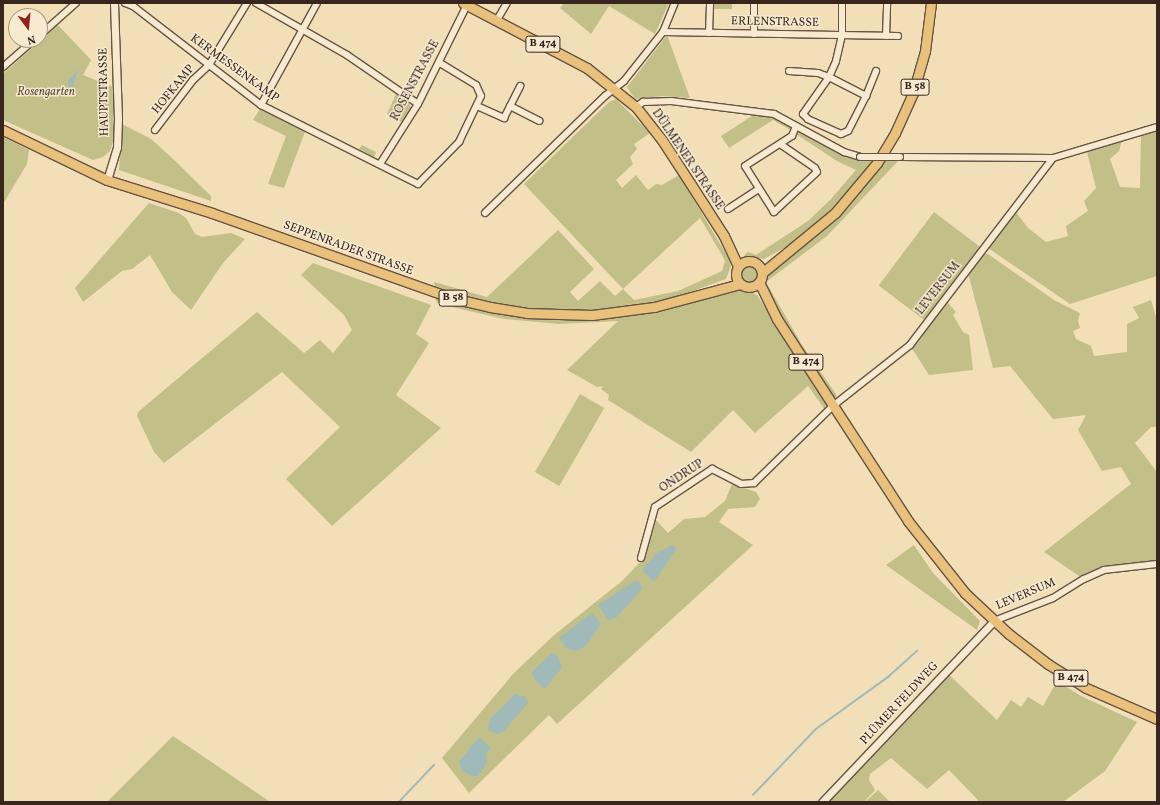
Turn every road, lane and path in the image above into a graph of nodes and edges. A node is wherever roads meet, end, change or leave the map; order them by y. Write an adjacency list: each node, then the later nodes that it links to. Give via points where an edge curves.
1 (76, 3): 16 (street)
2 (114, 3): 3 (street, KERMESSENKAMP); 49 (street, HAUPTSTRASSE, via 117,147)
3 (123, 3): 26 (street, KERMESSENKAMP, via 133,6)
4 (247, 3): 26 (street, HOFKAMP)
5 (256, 3): 17 (street)
6 (317, 3): 17 (street)
7 (507, 3): 15 (street)
8 (675, 3): 18 (street)
9 (710, 3): 19 (street)
10 (754, 3): 20 (street)
11 (842, 3): 21 (street)
12 (887, 3): 22 (street)
13 (931, 3): 54 (main road, B 58, via 928,34 920,68 895,133 878,163 848,199)
14 (465, 4): 15 (main road, DÜLMENER STRASSE / B 474); 25 (street, ROSENSTRASSE)
15 (497, 20): 32 (main road, DÜLMENER STRASSE / B 474, via 572,60)
16 (48, 28)
17 (302, 30): 34 (street, via 347,55); 35 (street)
18 (663, 32): 19 (street, ERLENSTRASSE); 32 (street)
19 (709, 33): 20 (street, ERLENSTRASSE)
20 (754, 34): 21 (street, ERLENSTRASSE)
21 (842, 35): 22 (street, ERLENSTRASSE); 30 (street)
22 (886, 36): 23 (street, ERLENSTRASSE)
23 (898, 36)
24 (25, 48): 27 (street)
25 (440, 63): 34 (street, ROSENSTRASSE); 36 (street, via 479,88 481,96)
26 (209, 66): 35 (street, KERMESSENKAMP); 43 (street, HOFKAMP, via 194,80)
27 (3, 67)
28 (790, 71): 30 (street, via 818,73)
29 (876, 71): 33 (street)
30 (829, 77): 33 (street); 33 (street, via 804,114 808,119 845,134)
31 (520, 86): 37 (street)
32 (615, 89): 38 (main road, DÜLMENER STRASSE / B 474); 52 (street)
33 (866, 96)
34 (418, 104): 47 (street, ROSENSTRASSE)
35 (261, 105): 47 (street, KERMESSENKAMP)
36 (477, 106): 37 (street, via 504,118); 47 (street, KERMESSENKAMP, via 458,142 418,184)
37 (510, 106): 39 (street)
38 (636, 107): 40 (street, via 644,102 694,103 774,114); 53 (main road, DÜLMENER STRASSE / B 474, via 662,140)
39 (539, 121)
40 (796, 126): 44 (street, via 792,136); 46 (street, bridge, via 844,152 860,156)
41 (1157, 127): 45 (street)
42 (3, 130): 49 (main road, SEPPENRADER STRASSE / B 58)
43 (155, 130)
44 (780, 144): 50 (street, via 745,166); 50 (street, via 817,172 774,212)
45 (1053, 158): 46 (street); 48 (street, LEVERSUM)
46 (1040, 159): 48 (street)
47 (380, 164)
48 (1044, 170): 61 (street, LEVERSUM, via 910,345)
49 (107, 180): 60 (main road, SEPPENRADER STRASSE / B 58, via 212,213 452,298 490,307 526,313 592,315 654,307)
50 (759, 189): 51 (street)
51 (728, 209)
52 (485, 213)
53 (724, 236): 55 (main road, DÜLMENER STRASSE / B 474); 57 (main road, DÜLMENER STRASSE / B 474)
54 (797, 245): 56 (main road, B 58); 58 (main road, B 58)
55 (747, 261): 56 (main road); 57 (main road, SEPPENRADER STRASSE)
56 (757, 264): 58 (main road)
57 (737, 270): 59 (main road, DÜLMENER STRASSE); 60 (main road, SEPPENRADER STRASSE / B 58)
58 (757, 280): 59 (main road); 61 (main road, B 474, via 778,319)
59 (740, 284): 60 (main road, SEPPENRADER STRASSE / B 58)
60 (700, 295)
61 (834, 405): 62 (street, ONDRUP, via 754,483 741,484 712,469 655,507); 64 (main road, B 474, via 926,545 965,593)
62 (641, 558)
63 (1157, 564): 64 (street, LEVERSUM, via 1104,570 1053,598)
64 (994, 621): 65 (main road, B 474, via 1048,664 1086,688); 66 (street, PLÜMER FELDWEG)
65 (1157, 720)
66 (822, 802)

